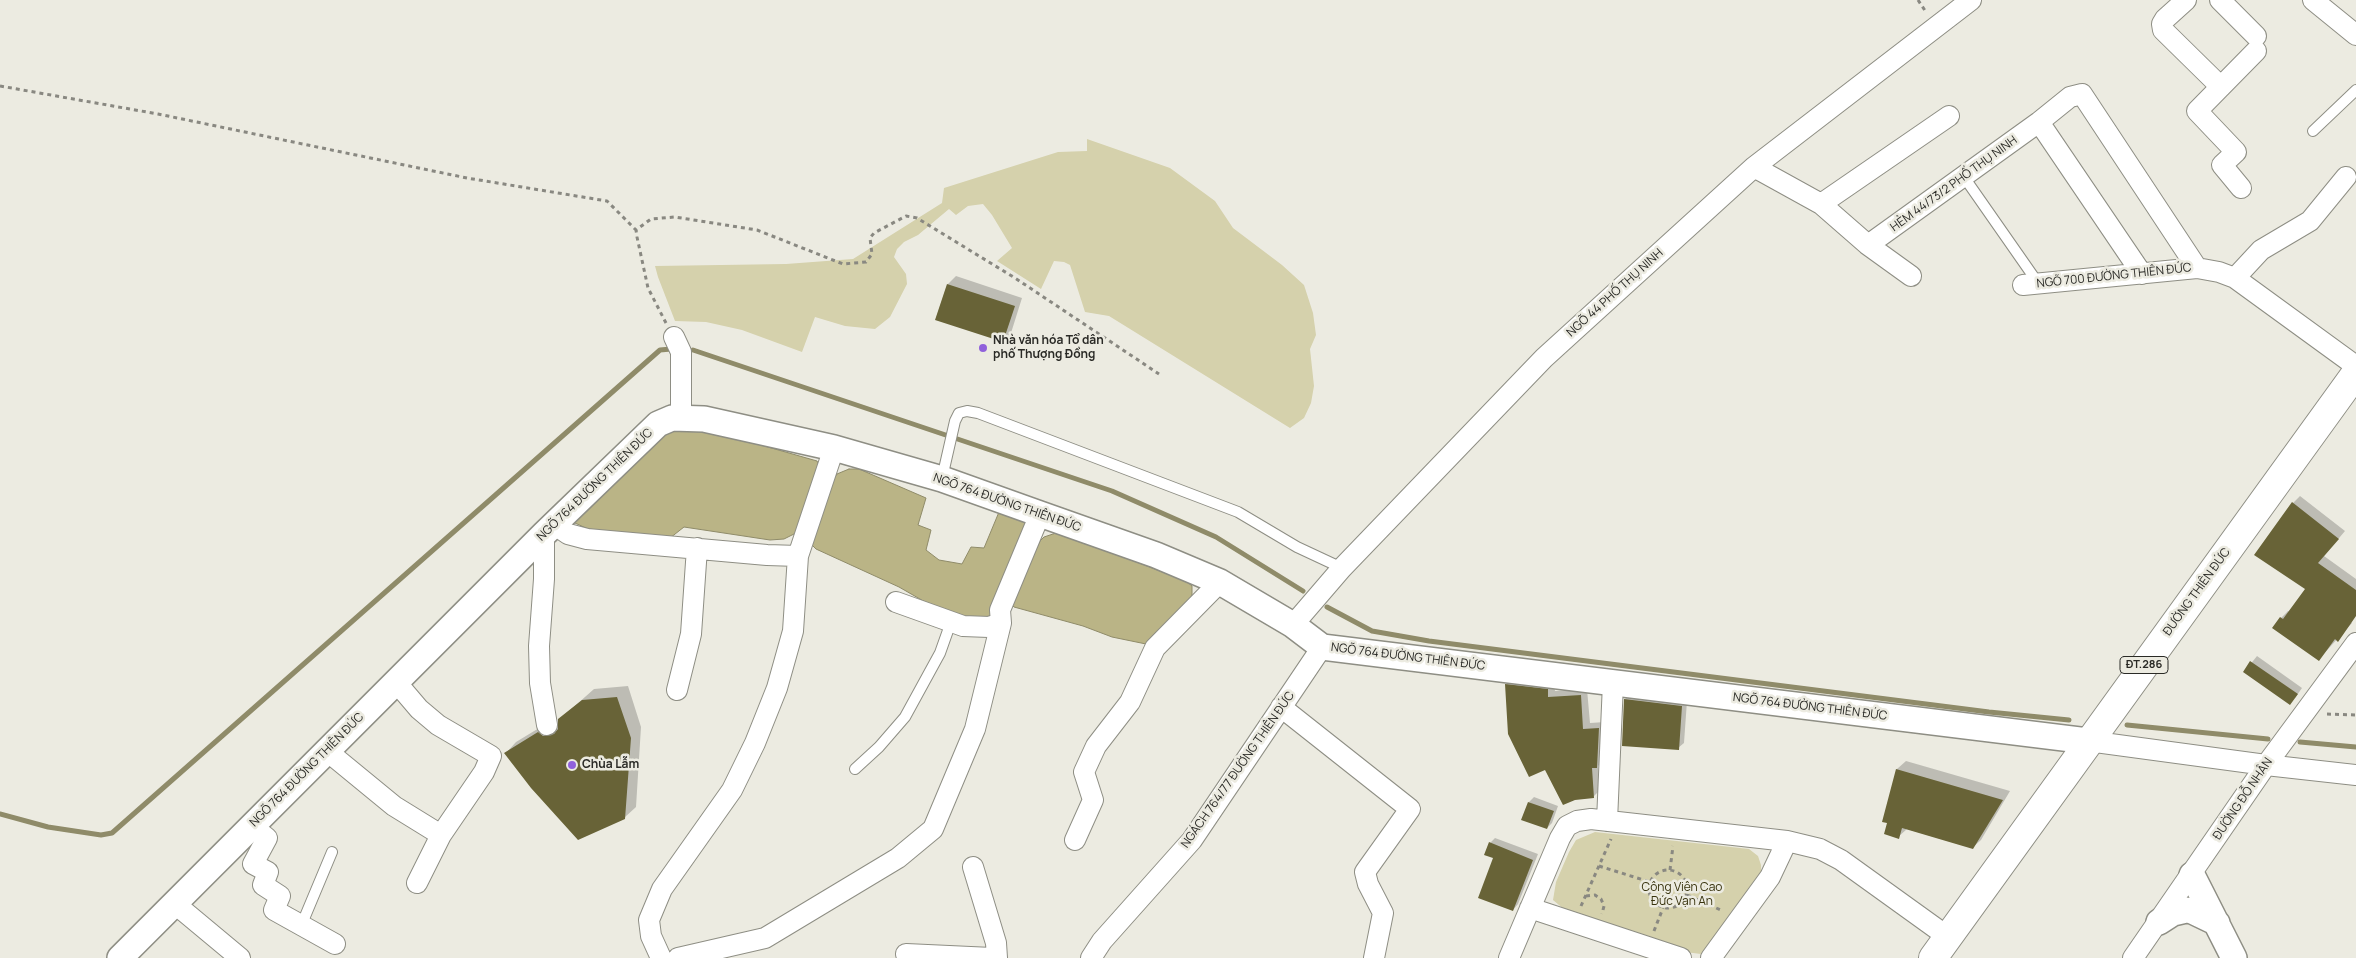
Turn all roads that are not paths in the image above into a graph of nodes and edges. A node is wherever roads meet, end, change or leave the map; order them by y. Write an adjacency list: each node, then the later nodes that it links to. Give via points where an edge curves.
1 (1971, 0): 11 (street, NGÕ 44 PHỐ THỤ NINH)
2 (2186, 0): 6 (street, via 2165,18 2163,30)
3 (2220, 0): 6 (street, via 2256,44)
4 (2313, 0): 5 (street)
5 (2356, 35)
6 (2220, 86): 14 (street, via 2197,111 2236,152 2222,165)
7 (2356, 90): 10 (lane)
8 (1949, 116): 15 (street)
9 (2039, 122): 12 (street, HẺM 44/73/2 PHỐ THỤ NINH); 17 (street, HẺM 44/73/2 PHỐ THỤ NINH, via 2070,97 2082,94); 18 (street)
10 (2313, 131)
11 (1754, 167): 15 (street); 32 (street, NGÕ 44 PHỐ THỤ NINH, via 1544,358)
12 (1964, 177): 16 (street, HẺM 44/73/2 PHỐ THỤ NINH); 21 (lane)
13 (2346, 178): 20 (street, via 2310,220 2262,250)
14 (2241, 188)
15 (1820, 204): 16 (street)
16 (1868, 245): 19 (street)
17 (2197, 268): 18 (street, NGÕ 700 ĐƯỜNG THIÊN ĐỨC); 20 (street, NGÕ 700 ĐƯỜNG THIÊN ĐỨC)
18 (2142, 274): 21 (street, NGÕ 700 ĐƯỜNG THIÊN ĐỨC)
19 (1911, 276)
20 (2235, 278): 23 (street, NGÕ 700 ĐƯỜNG THIÊN ĐỨC)
21 (2030, 284)
22 (674, 337): 25 (street, via 680,352)
23 (2356, 366)
24 (2356, 373): 45 (main road, ĐƯỜNG THIÊN ĐỨC / ĐT.286)
25 (681, 418): 26 (street, NGÕ 764 ĐƯỜNG THIÊN ĐỨC, via 704,419); 29 (street, NGÕ 764 ĐƯỜNG THIÊN ĐỨC, via 658,424)
26 (834, 448): 27 (street, NGÕ 764 ĐƯỜNG THIÊN ĐỨC); 31 (street)
27 (942, 479): 28 (street, NGÕ 764 ĐƯỜNG THIÊN ĐỨC); 32 (lane, via 959,413 978,413 1238,512 1297,547)
28 (1040, 514): 33 (street, NGÕ 764 ĐƯỜNG THIÊN ĐỨC, via 1156,555); 36 (street, via 1000,610)
29 (549, 529): 30 (street, via 587,539); 40 (street, NGÕ 764 ĐƯỜNG THIÊN ĐỨC); 44 (street, via 539,646 540,683)
30 (697, 548): 31 (street); 42 (street, via 691,634)
31 (798, 556): 69 (street, via 794,631 777,688 755,744 732,790 655,901 649,920 651,936)
32 (1342, 568): 37 (street, NGÕ 44 PHỐ THỤ NINH)
33 (1220, 582): 37 (street, NGÕ 764 ĐƯỜNG THIÊN ĐỨC); 53 (street, via 1156,648 1130,702 1096,746 1084,772 1093,800)
34 (896, 602): 35 (street)
35 (951, 622): 36 (street, via 975,628); 48 (lane, via 940,653 905,718)
36 (1000, 623): 70 (street, via 975,728 933,829 898,858 764,938)
37 (1293, 625): 39 (street, NGÕ 764 ĐƯỜNG THIÊN ĐỨC)
38 (2356, 643): 47 (street, ĐƯỜNG ĐỖ NHÂN)
39 (1322, 647): 41 (street, NGÕ 764 ĐƯỜNG THIÊN ĐỨC); 43 (street, NGÁCH 764/77 ĐƯỜNG THIÊN ĐỨC)
40 (396, 682): 46 (street, NGÕ 764 ĐƯỜNG THIÊN ĐỨC); 52 (street, via 438,725 491,756 484,772)
41 (1613, 683): 45 (street, NGÕ 764 ĐƯỜNG THIÊN ĐỨC); 51 (street)
42 (677, 690)
43 (1282, 707): 73 (street, NGÁCH 764/77 ĐƯỜNG THIÊN ĐỨC, via 1192,840 1102,941); 74 (street, via 1410,808 1365,872 1383,913)
44 (547, 725)
45 (2088, 741): 47 (street); 65 (main road, ĐƯỜNG THIÊN ĐỨC / ĐT.286)
46 (327, 751): 50 (street, NGÕ 764 ĐƯỜNG THIÊN ĐỨC); 52 (street, via 394,806)
47 (2266, 765): 49 (street); 57 (street, ĐƯỜNG ĐỖ NHÂN)
48 (855, 769)
49 (2356, 775)
50 (252, 826): 59 (street, NGÕ 764 ĐƯỜNG THIÊN ĐỨC); 63 (street, via 267,838 253,864 268,872 263,885 280,896 274,910)
51 (1610, 828): 54 (street); 60 (street, via 1591,819 1567,826)
52 (441, 835): 58 (street)
53 (1075, 840)
54 (1787, 841): 65 (street, via 1820,849 1841,860); 77 (street, via 1770,877)
55 (332, 852): 63 (lane)
56 (973, 867): 72 (street, via 996,943)
57 (2192, 875): 61 (street, ĐƯỜNG ĐỖ NHÂN); 62 (street)
58 (417, 882)
59 (174, 903): 67 (street, NGÕ 764 ĐƯỜNG THIÊN ĐỨC); 68 (street)
60 (1530, 908): 75 (street); 76 (street)
61 (2159, 922): 62 (street, via 2186,910); 78 (street, ĐƯỜNG ĐỖ NHÂN)
62 (2217, 923): 79 (street)
63 (301, 926): 64 (street)
64 (335, 944)
65 (1941, 947)
66 (906, 954): 71 (street)
67 (120, 958)
68 (240, 958)
69 (661, 958)
70 (678, 958)
71 (992, 958)
72 (997, 958)
73 (1091, 958)
74 (1374, 958)
75 (1509, 958)
76 (1681, 958)
77 (1711, 958)
78 (2133, 958)
79 (2234, 958)

